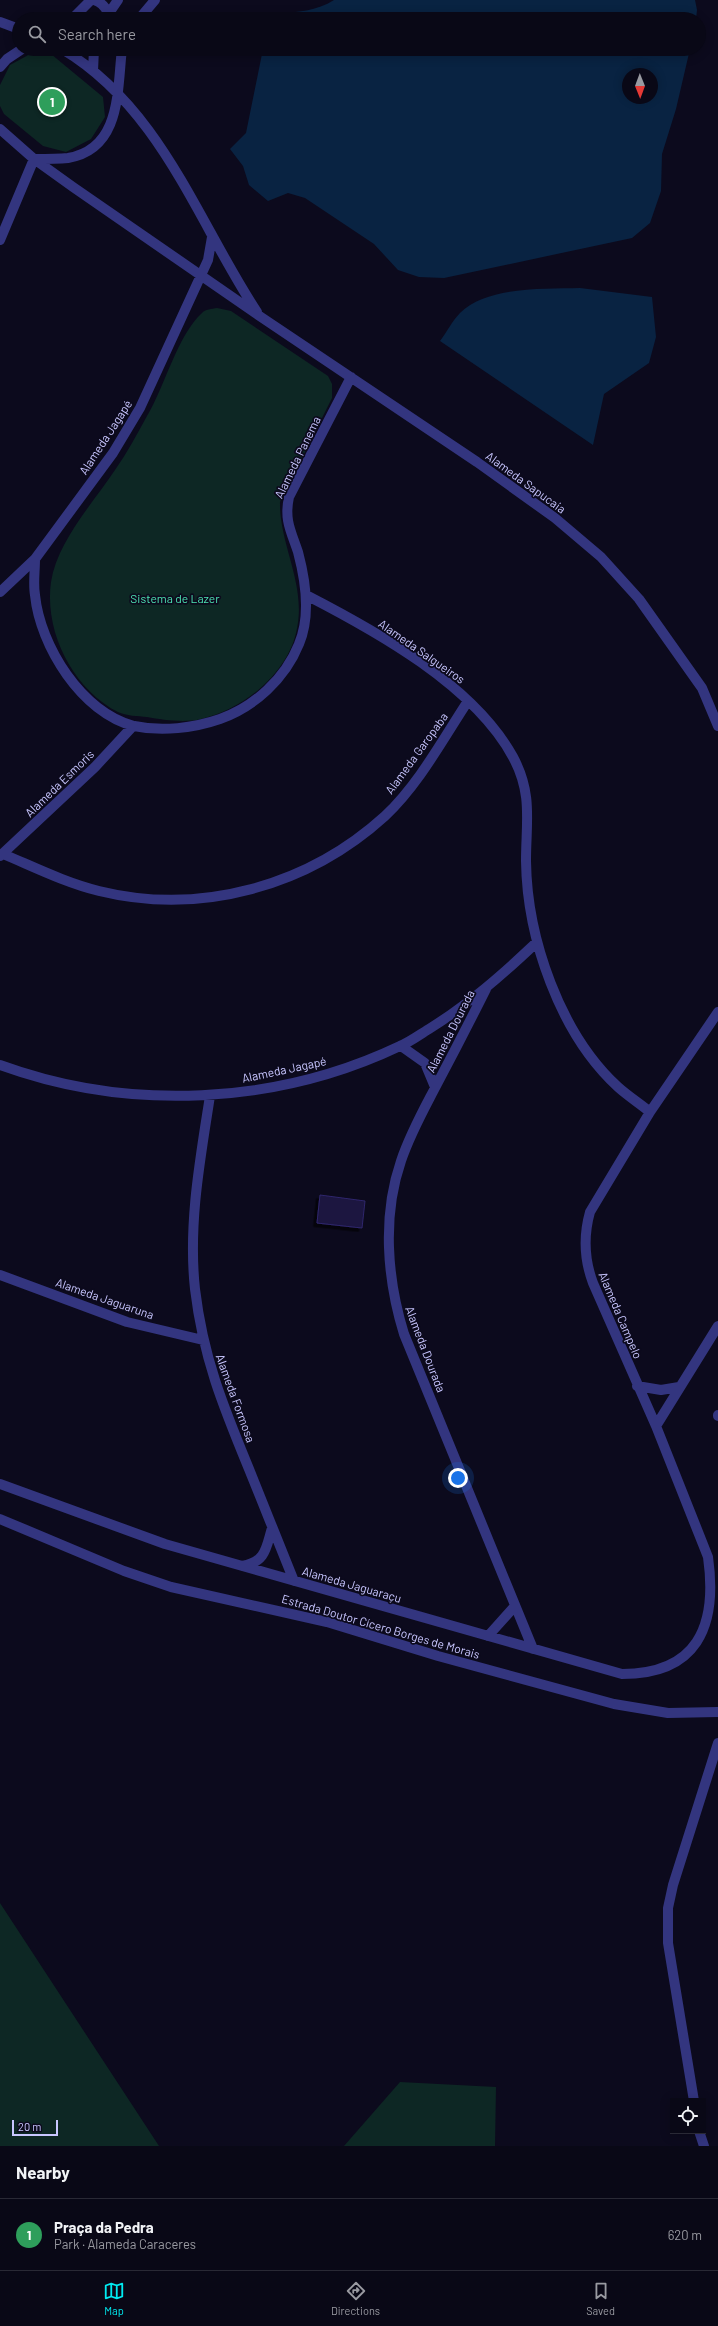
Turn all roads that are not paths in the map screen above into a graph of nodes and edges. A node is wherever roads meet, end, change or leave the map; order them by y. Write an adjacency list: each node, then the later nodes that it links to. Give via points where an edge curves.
1 (92, 0): 4 (street); 5 (street, via 99,1)
2 (118, 0): 6 (street)
3 (155, 0): 7 (street)
4 (79, 12)
5 (106, 12)
6 (110, 12)
7 (145, 12)
8 (0, 22): 9 (street)
9 (12, 26)
10 (12, 56): 14 (street)
11 (72, 56): 15 (street)
12 (94, 56): 15 (street)
13 (122, 56): 16 (street)
14 (0, 67)
15 (93, 71): 16 (street)
16 (119, 93): 18 (street, via 114,116 96,145 68,158); 19 (street, via 147,126 171,161)
17 (0, 129): 18 (street, Alameda Sapucaia)
18 (34, 159): 20 (street); 21 (street, Alameda Sapucaia)
19 (212, 237): 21 (street, Alameda Jagapé, via 208,260); 22 (street)
20 (0, 240)
21 (201, 276): 22 (street, Alameda Sapucaia); 24 (street, Alameda Jagapé, via 140,408 112,453)
22 (261, 317): 23 (street, Alameda Sapucaia)
23 (351, 377): 26 (street, Alameda Panema, via 289,497 286,510); 29 (street, Alameda Sapucaia, via 555,518 601,557 639,599 702,688)
24 (35, 559): 25 (street, Alameda Jagapé); 28 (street, Alameda Panema, via 34,596 43,629 54,655 84,696 105,713)
25 (0, 592)
26 (306, 595): 27 (street, Alameda Salgueiros, via 358,622 441,678); 28 (street, Alameda Panema, via 305,629 299,646 282,673 263,694 239,712 205,724 180,728)
27 (468, 701): 30 (street, Alameda Garopaba, via 410,786 386,815 345,847 314,866 276,882 217,897 190,900 140,898 99,891); 31 (street, Alameda Salgueiros, via 498,735 513,757 521,775 529,816 526,860 528,896)
28 (133, 726): 30 (street, Alameda Esmoris, via 95,767)
29 (718, 726)
30 (2, 855)
31 (537, 942): 32 (street, Alameda Jagapé); 38 (street, Alameda Salgueiros, via 553,991 594,1060 618,1086)
32 (486, 989): 34 (street, Alameda Jagapé, via 462,1008); 36 (street, Alameda Dourada)
33 (718, 1012): 38 (street, Alameda Campelo)
34 (401, 1046): 36 (street, via 425,1063); 37 (street, Alameda Jagapé, via 345,1069 304,1080)
35 (0, 1065): 37 (street, Alameda Jagapé, via 71,1085 120,1093 174,1097)
36 (435, 1088): 50 (street, Alameda Dourada, via 420,1114 401,1161 391,1202 389,1240 395,1307)
37 (210, 1096): 41 (street, Alameda Formosa, via 196,1189 193,1237 195,1288)
38 (650, 1112): 42 (street, Alameda Campelo, via 590,1212 585,1230 587,1267)
39 (0, 1275): 41 (street, Alameda Jaguaruna, via 127,1322)
40 (718, 1326): 43 (street)
41 (203, 1340): 47 (street, Alameda Formosa, via 217,1390)
42 (637, 1386): 43 (street, via 661,1390); 44 (street, Alameda Campelo)
43 (678, 1387): 44 (street)
44 (656, 1426): 52 (street, Alameda Campelo, via 714,1579 715,1605 709,1628)
45 (0, 1484): 48 (street, Alameda Jaguaraçu, via 164,1544)
46 (0, 1519): 54 (street, Estrada Doutor Cícero Borges de Morais, via 124,1571 172,1588 327,1622 614,1704 668,1713)
47 (272, 1528): 48 (street, via 264,1553 255,1564); 49 (street, Alameda Formosa)
48 (242, 1566): 49 (street, Alameda Jaguaraçu)
49 (294, 1581): 51 (street, Alameda Jaguaraçu)
50 (515, 1606): 51 (street); 53 (street, Alameda Dourada)
51 (488, 1636): 53 (street, Alameda Jaguaraçu)
52 (698, 1646): 53 (street, Alameda Jaguaraçu, via 679,1661 659,1671 641,1674 622,1674)
53 (533, 1649)
54 (718, 1712)
55 (718, 1743): 56 (street, via 673,1885 667,1923 668,1943)
56 (694, 2098)

